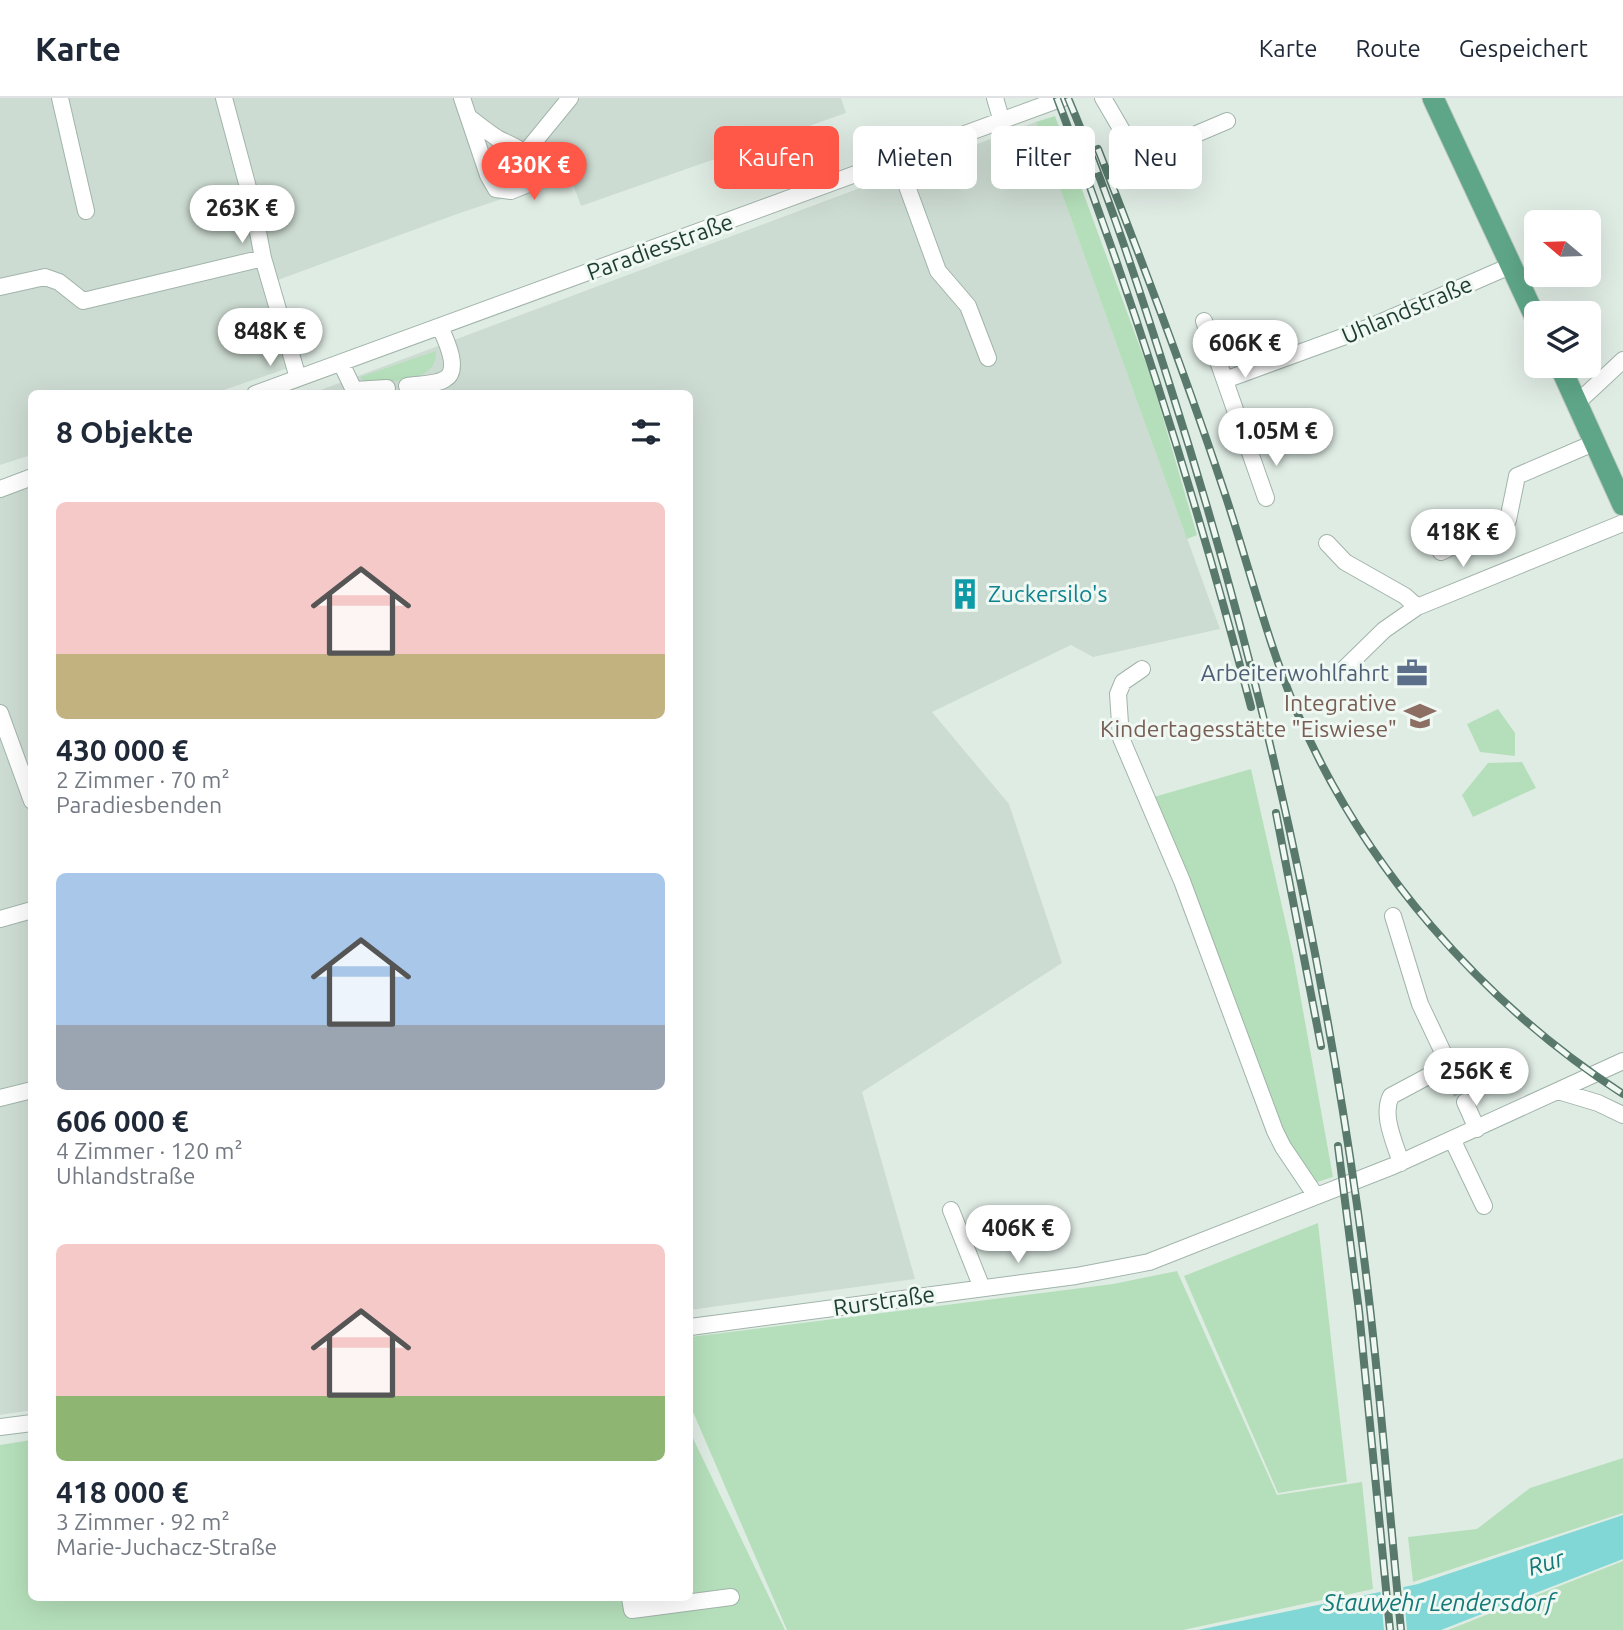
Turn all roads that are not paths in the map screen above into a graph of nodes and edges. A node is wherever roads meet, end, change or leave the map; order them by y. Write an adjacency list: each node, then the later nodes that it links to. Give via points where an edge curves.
1 (60, 98): 16 (street)
2 (224, 98): 17 (street)
3 (462, 98): 9 (street)
4 (570, 98): 13 (street)
5 (995, 98): 11 (street)
6 (1063, 98): 11 (street, Paradiesstraße)
7 (1103, 98): 10 (street, via 1142,157)
8 (1433, 98): 18 (main road)
9 (470, 118): 13 (street); 13 (street, via 496,189 511,191 526,185 531,160)
10 (1227, 121)
11 (1002, 122): 12 (street, Paradiesstraße)
12 (977, 131)
13 (525, 153)
14 (853, 175): 22 (street, Paradiesstraße)
15 (908, 189): 23 (street, via 938,271 968,306)
16 (86, 211)
17 (263, 258): 19 (street, via 83,301 45,277); 26 (street)
18 (1510, 266): 20 (main road); 28 (street, Uhlandstraße, via 1370,327)
19 (0, 287)
20 (1527, 301)
21 (1204, 321): 28 (street)
22 (440, 327): 25 (street, Paradiesstraße); 29 (street, via 452,362 449,375 445,380)
23 (988, 358)
24 (1623, 360): 32 (street)
25 (341, 363): 26 (street, Paradiesstraße); 30 (street, via 354,390)
26 (298, 378): 31 (street, Paradiesstraße)
27 (1566, 378): 32 (main road)
28 (1225, 380): 36 (street)
29 (407, 386)
30 (387, 388)
31 (266, 390)
32 (1578, 401): 33 (main road)
33 (1596, 442): 37 (main road); 40 (street, via 1517,477 1508,520)
34 (28, 478): 35 (street)
35 (0, 489)
36 (1266, 498)
37 (1623, 505)
38 (1623, 523): 41 (street)
39 (1327, 543): 41 (street, via 1345,562)
40 (1441, 552)
41 (1417, 607): 43 (street, via 1384,630)
42 (1142, 669): 58 (street, via 1123,682 1118,694 1121,738 1182,881 1275,1131)
43 (1340, 673)
44 (0, 713): 45 (street)
45 (28, 790)
46 (28, 911): 48 (street)
47 (1393, 916): 57 (street, via 1420,1004 1452,1072 1391,1096 1389,1123)
48 (0, 919)
49 (1623, 1061): 51 (street, Rurstraße)
50 (28, 1091): 52 (street)
51 (1558, 1091): 54 (street); 55 (street, Rurstraße)
52 (0, 1098)
53 (1465, 1102): 55 (street)
54 (1623, 1115)
55 (1476, 1129): 56 (street, Rurstraße)
56 (1452, 1139): 57 (street, Rurstraße); 59 (street)
57 (1401, 1163): 58 (street, Rurstraße)
58 (1316, 1196): 61 (street, Rurstraße, via 1149,1262)
59 (1484, 1206)
60 (951, 1210): 61 (street)
61 (982, 1288): 62 (street, Rurstraße)
62 (693, 1327)
63 (28, 1424): 64 (street)
64 (0, 1427)
65 (731, 1597): 66 (street, via 632,1610)
66 (630, 1601)

